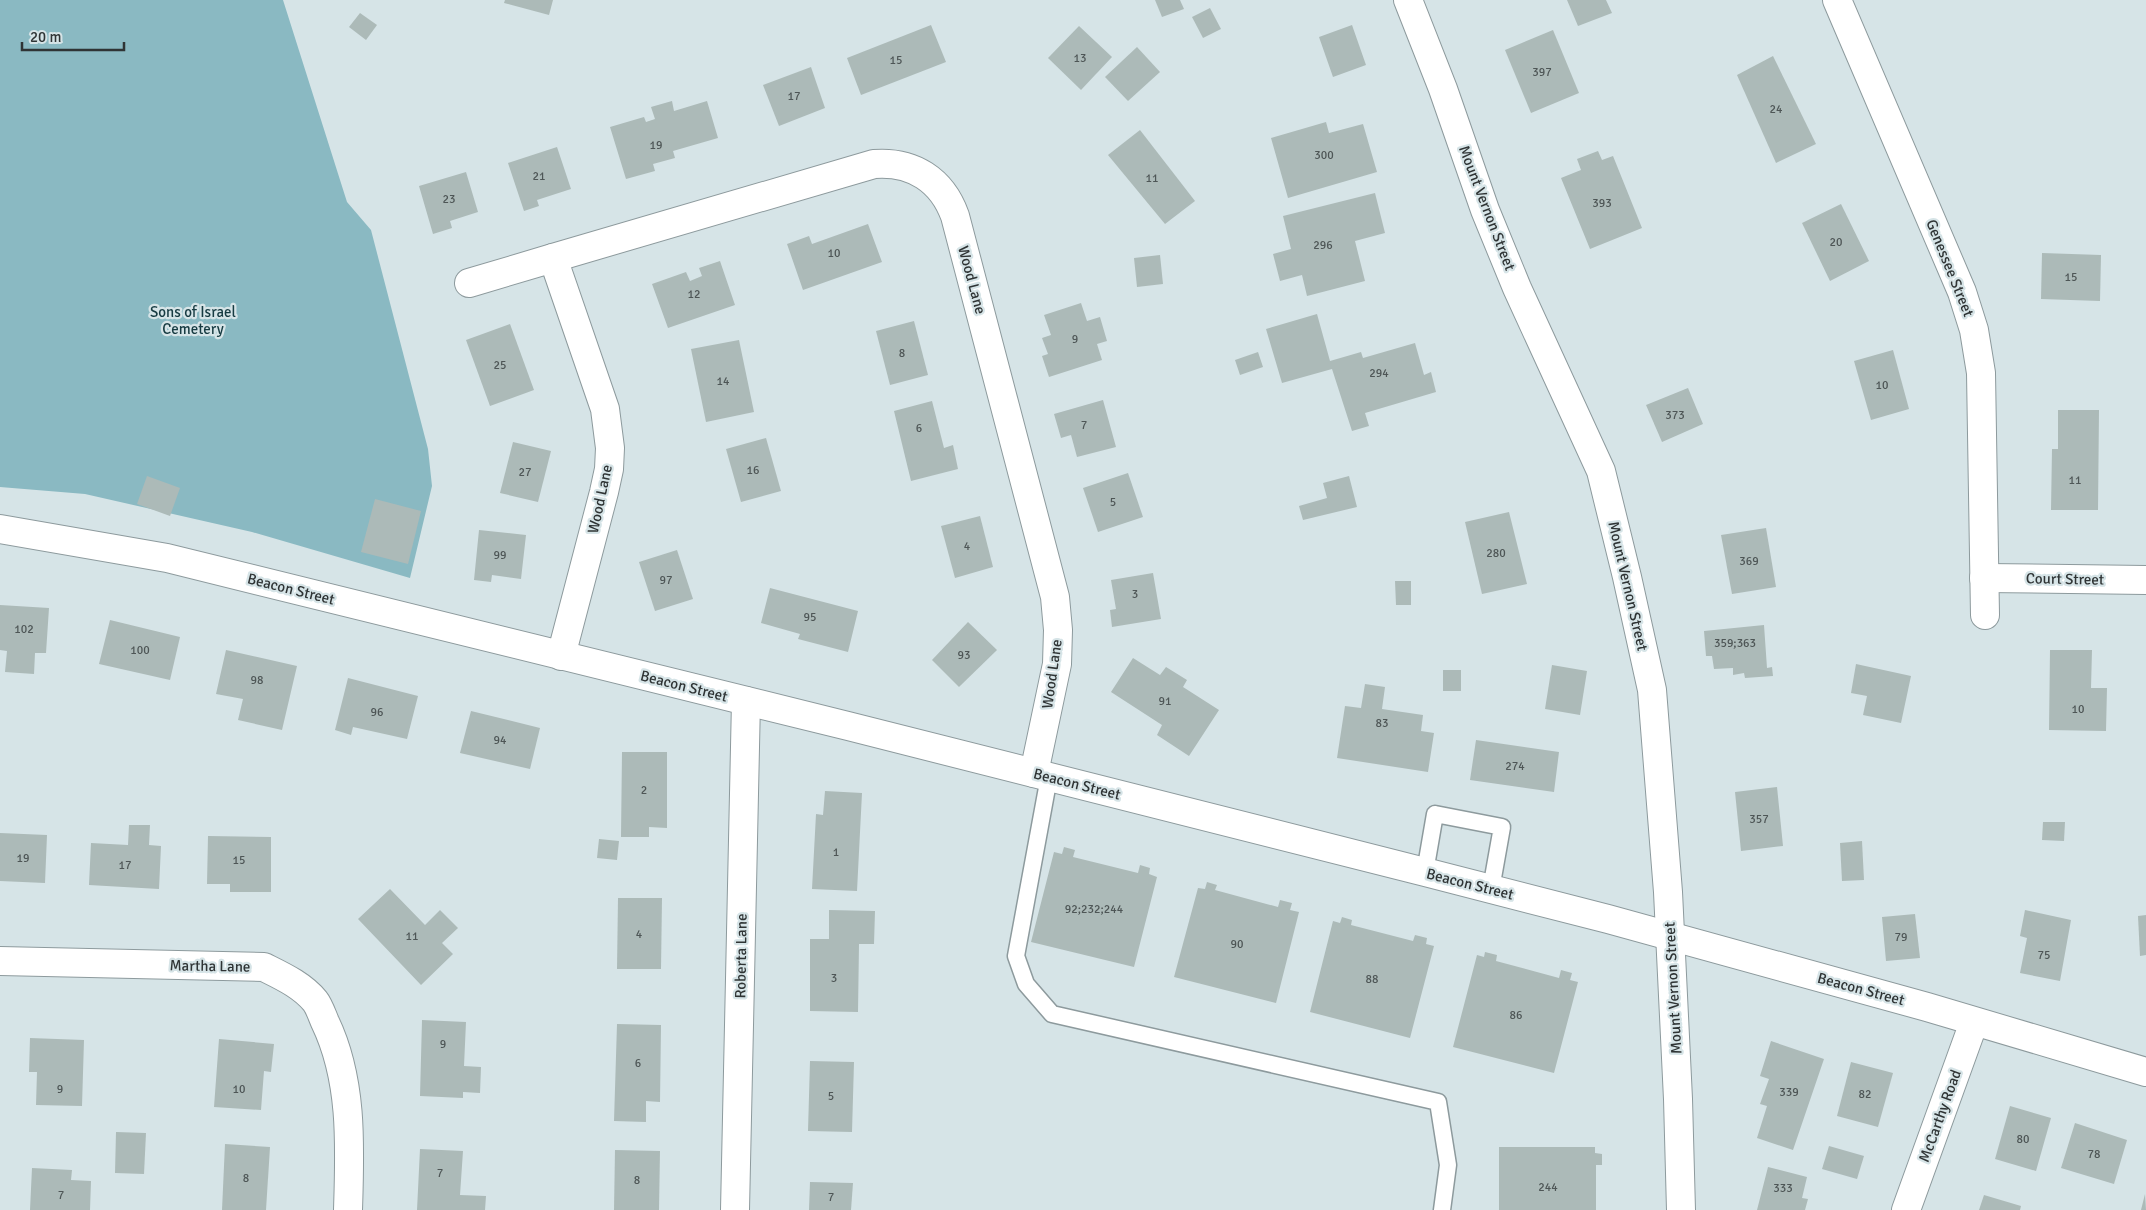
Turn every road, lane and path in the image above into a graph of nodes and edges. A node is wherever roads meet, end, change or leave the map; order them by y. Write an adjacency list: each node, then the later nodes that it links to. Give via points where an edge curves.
1 (1408, 0): 14 (street, Mount Vernon Street, via 1485,210 1601,471 1652,690)
2 (1837, 0): 6 (street, Genessee Street, via 1962,292 1974,330 1983,416)
3 (553, 258): 4 (street, Wood Lane); 9 (street, Wood Lane, via 599,389 610,448 604,492); 11 (street, Wood Lane, via 874,164 900,164 935,182 955,216 1055,597 1057,664)
4 (469, 283)
5 (0, 529): 9 (street, Beacon Street, via 167,558)
6 (1984, 578): 7 (street, Court Street); 8 (street, Genessee Street)
7 (2146, 580)
8 (1985, 615)
9 (561, 656): 10 (street, Beacon Street)
10 (746, 701): 11 (street, Beacon Street); 19 (street, Roberta Lane)
11 (1042, 775): 12 (street, Beacon Street); 20 (lane, via 1016,956 1026,984 1052,1014 1438,1102 1448,1165)
12 (1426, 872): 13 (street, Beacon Street); 13 (lane, via 1435,814 1502,827)
13 (1491, 889): 14 (street, Beacon Street)
14 (1670, 936): 16 (street, Beacon Street); 21 (street, Mount Vernon Street)
15 (0, 961): 18 (street, Martha Lane, via 264,967 293,982 315,1002 330,1033 343,1076 350,1140)
16 (1974, 1022): 17 (street, Beacon Street); 22 (street, McCarthy Road)
17 (2146, 1072)
18 (348, 1210)
19 (735, 1210)
20 (1442, 1210)
21 (1681, 1210)
22 (1906, 1210)

